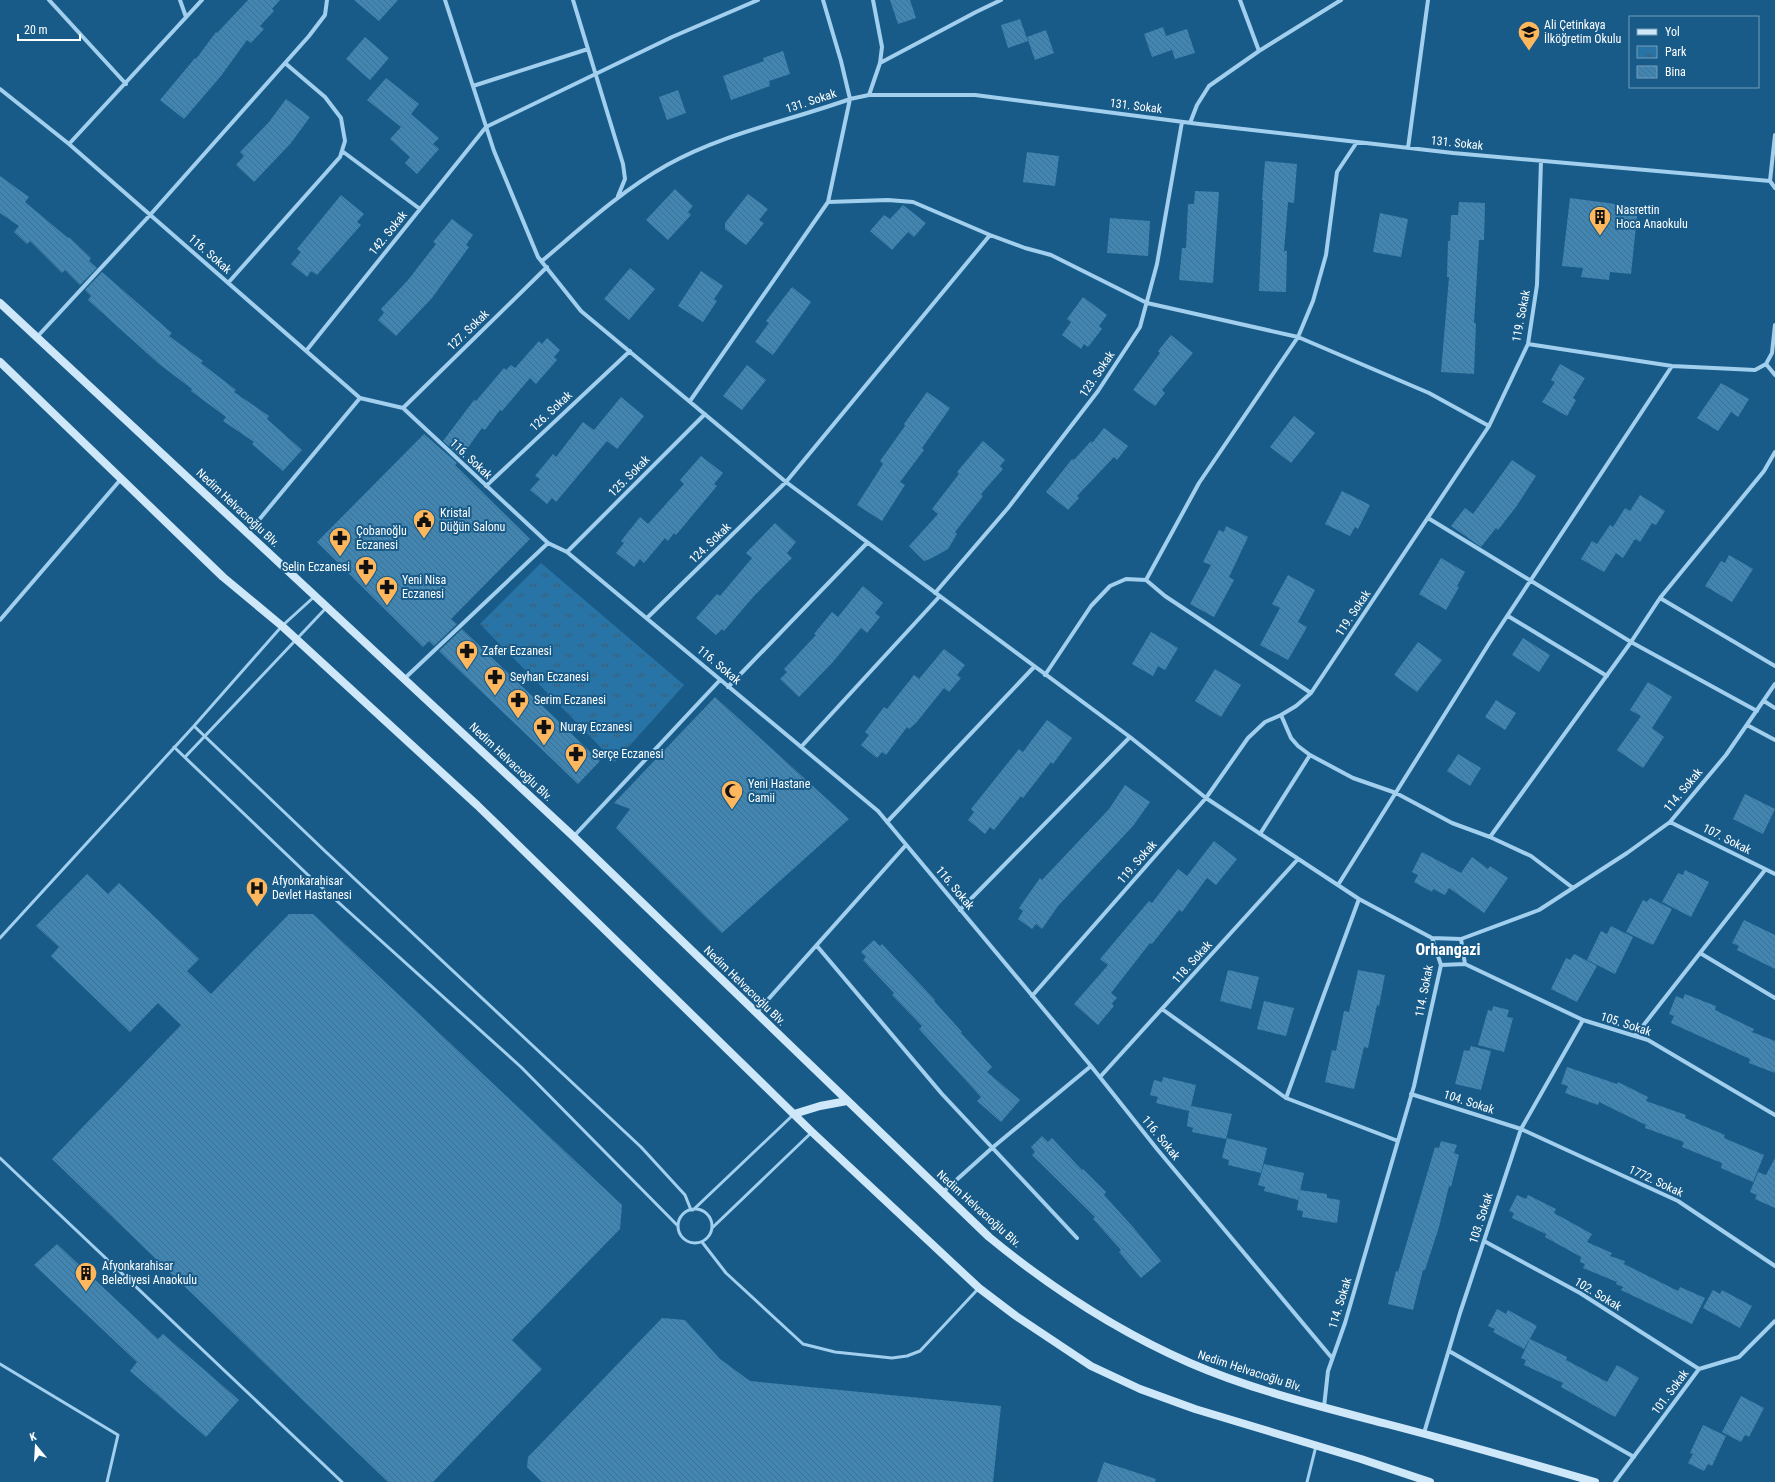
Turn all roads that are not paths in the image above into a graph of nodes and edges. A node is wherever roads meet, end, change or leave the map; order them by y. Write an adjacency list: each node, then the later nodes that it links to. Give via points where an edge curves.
1 (49, 0): 20 (street)
2 (180, 0): 14 (street)
3 (202, 0): 14 (street)
4 (327, 0): 18 (street, via 325,15)
5 (446, 0): 21 (street)
6 (573, 0): 15 (street)
7 (758, 0): 19 (street, via 672,37)
8 (822, 0): 24 (street)
9 (872, 0): 17 (street, via 882,47)
10 (1001, 0): 17 (street)
11 (1240, 0): 16 (street)
12 (1341, 0): 16 (street)
13 (1428, 0): 31 (street)
14 (186, 18): 20 (street)
15 (588, 49): 19 (street); 21 (street)
16 (1258, 52): 26 (street, via 1209,86)
17 (880, 63): 23 (street)
18 (284, 64): 32 (street, via 325,97 341,118 345,141); 39 (street)
19 (595, 75): 27 (street); 36 (street, via 623,164 625,178)
20 (126, 84): 30 (street)
21 (473, 86): 27 (street)
22 (0, 89): 30 (street, 116. Sokak)
23 (869, 95): 24 (street, 131. Sokak); 25 (street, 131. Sokak, via 974,95)
24 (850, 99): 36 (street, 131. Sokak, via 728,138 668,165); 37 (street)
25 (1182, 122): 26 (street, 131. Sokak); 45 (street, 123. Sokak, via 1157,264)
26 (1190, 123): 29 (street, 131. Sokak)
27 (486, 127): 38 (street, 142. Sokak); 41 (street, via 538,257)
28 (1775, 135): 34 (street)
29 (1357, 142): 31 (street, 131. Sokak); 48 (street, via 1337,172 1326,255 1313,301)
30 (69, 144): 39 (street, 116. Sokak)
31 (1408, 148): 33 (street, 131. Sokak)
32 (342, 152): 38 (street); 43 (street)
33 (1541, 161): 34 (street, 131. Sokak); 49 (street, 119. Sokak, via 1537,285)
34 (1770, 181): 35 (street)
35 (1775, 188)
36 (618, 197): 41 (street, 131. Sokak)
37 (828, 202): 40 (street, via 913,202); 57 (street)
38 (420, 209): 50 (street, 142. Sokak)
39 (150, 215): 43 (street, 116. Sokak); 47 (street)
40 (990, 235): 45 (street, via 1051,255); 63 (street, 124. Sokak)
41 (542, 261): 42 (street)
42 (546, 267): 51 (street, via 581,310); 58 (street, 127. Sokak)
43 (228, 283): 50 (street, 116. Sokak)
44 (0, 303): 47 (main road, Nedim Helvacıoğlu Blv.)
45 (1147, 303): 48 (street); 72 (street, 123. Sokak, via 1140,326 1098,392 1008,508)
46 (1775, 325): 53 (street, via 1772,354)
47 (37, 337): 66 (main road, Nedim Helvacıoğlu Blv.)
48 (1298, 337): 60 (street, via 1429,393); 70 (street, via 1200,483)
49 (1528, 344): 54 (street); 60 (street, 119. Sokak)
50 (306, 351): 56 (street, 116. Sokak)
51 (630, 351): 57 (street); 64 (street, 126. Sokak)
52 (0, 362): 62 (main road)
53 (1766, 364): 54 (street, via 1755,370); 55 (street)
54 (1672, 366): 71 (street)
55 (1775, 375)
56 (360, 398): 58 (street, 116. Sokak); 66 (street)
57 (690, 401): 59 (street)
58 (403, 408): 64 (street, 116. Sokak)
59 (705, 414): 63 (street); 69 (street, 125. Sokak)
60 (1488, 426): 65 (street, 119. Sokak)
61 (1775, 452): 75 (street, via 1764,471)
62 (122, 479): 79 (street); 80 (main road, via 223,577)
63 (786, 482): 68 (street); 78 (street, 124. Sokak)
64 (486, 486): 67 (street, 116. Sokak)
65 (1428, 518): 71 (street); 91 (street, 119. Sokak)
66 (248, 534): 73 (main road, Nedim Helvacıoğlu Blv.)
67 (548, 542): 69 (street, 116. Sokak); 87 (street)
68 (867, 543): 72 (street); 90 (street)
69 (567, 552): 78 (street, 116. Sokak)
70 (1146, 580): 85 (street, via 1126,578 1110,586 1091,606); 91 (street, via 1165,596)
71 (1530, 581): 77 (street); 82 (street)
72 (934, 593): 74 (street)
73 (315, 596): 76 (main road, Nedim Helvacıoğlu Blv.); 80 (lane)
74 (940, 596): 84 (street); 102 (street)
75 (1660, 598): 82 (street); 83 (street)
76 (327, 607): 81 (lane); 87 (main road, Nedim Helvacıoğlu Blv.)
77 (1508, 616): 86 (street); 105 (street)
78 (647, 618): 88 (street, 116. Sokak)
79 (0, 620)
80 (282, 626): 81 (main road); 97 (lane)
81 (296, 638): 98 (lane); 138 (main road, via 477,805)
82 (1631, 642): 86 (street); 94 (street)
83 (1775, 666)
84 (1034, 667): 85 (street); 107 (street)
85 (1045, 675): 99 (street)
86 (1607, 676): 111 (street)
87 (404, 679): 110 (main road, Nedim Helvacıoğlu Blv.)
88 (720, 680): 90 (street, 116. Sokak); 110 (street)
89 (1775, 684): 92 (street, 114. Sokak)
90 (728, 686): 102 (street, 116. Sokak)
91 (1311, 693): 95 (street, 119. Sokak)
92 (1764, 702): 93 (street); 94 (street, 114. Sokak)
93 (1775, 708)
94 (1757, 711): 96 (street, 114. Sokak)
95 (1281, 715): 103 (street, via 1291,738); 106 (street, 119. Sokak, via 1265,722 1248,738)
96 (1747, 725): 100 (street); 108 (street, 114. Sokak)
97 (194, 726): 98 (lane); 101 (lane)
98 (204, 736): 104 (lane); 146 (lane, via 641,1147 685,1195)
99 (1130, 737): 106 (street); 119 (street)
100 (1775, 740)
101 (174, 747): 104 (lane); 120 (lane)
102 (801, 747): 107 (street, 116. Sokak, via 878,811)
103 (1310, 755): 105 (street, via 1353,778); 109 (street)
104 (186, 756): 147 (lane, via 307,874 521,1067)
105 (1396, 793): 111 (street, via 1452,823); 116 (street)
106 (1206, 798): 109 (street); 127 (street, 119. Sokak)
107 (887, 822): 112 (street, 116. Sokak)
108 (1670, 822): 114 (street, 107. Sokak); 117 (street, 114. Sokak, via 1627,854)
109 (1260, 834): 113 (street)
110 (574, 837): 130 (main road, Nedim Helvacıoğlu Blv.)
111 (1490, 837): 117 (street, via 1531,856)
112 (906, 845): 119 (street, 116. Sokak); 123 (street)
113 (1298, 859): 116 (street); 129 (street, 118. Sokak)
114 (1766, 870): 115 (street, 107. Sokak); 124 (street)
115 (1775, 874)
116 (1338, 885): 118 (street)
117 (1573, 888): 122 (street, 114. Sokak, via 1538,910)
118 (1359, 899): 121 (street); 136 (street)
119 (960, 910): 127 (street, 116. Sokak)
120 (0, 938)
121 (1432, 938): 122 (street, 114. Sokak); 126 (street, 114. Sokak)
122 (1461, 939): 125 (street)
123 (817, 946): 130 (street); 143 (street, via 942,1094)
124 (1700, 953): 128 (street); 132 (street)
125 (1465, 964): 126 (street); 131 (street, 105. Sokak)
126 (1441, 965): 135 (street, 114. Sokak)
127 (1032, 996): 133 (street, 116. Sokak)
128 (1775, 998)
129 (1162, 1009): 134 (street, 118. Sokak); 136 (street)
130 (755, 1013): 137 (main road, Nedim Helvacıoğlu Blv.)
131 (1583, 1020): 132 (street, 105. Sokak); 140 (street, 103. Sokak)
132 (1635, 1036): 139 (street, 105. Sokak, via 1648,1040)
133 (1091, 1066): 134 (street, 116. Sokak); 143 (street)
134 (1100, 1077): 156 (street, 116. Sokak)
135 (1411, 1094): 140 (street, 104. Sokak); 142 (street, 114. Sokak)
136 (1286, 1098): 142 (street)
137 (847, 1101): 138 (main road); 145 (main road, Nedim Helvacıoğlu Blv.)
138 (794, 1114): 141 (main road); 146 (lane)
139 (1775, 1115)
140 (1521, 1129): 150 (street, 103. Sokak); 152 (street, 1772. Sokak, via 1678,1201)
141 (812, 1132): 148 (lane); 153 (main road)
142 (1398, 1141): 156 (street, 114. Sokak, via 1345,1323)
143 (992, 1148): 145 (street); 149 (street)
144 (0, 1158): 164 (lane)
145 (942, 1192): 159 (main road, Nedim Helvacıoğlu Blv., via 989,1237 1029,1269 1129,1334 1191,1364 1243,1383)
146 (692, 1210): 147 (lane, via 682,1215); 148 (lane, via 705,1213)
147 (678, 1226): 151 (lane, via 678,1232 686,1241)
148 (712, 1228): 151 (lane)
149 (1077, 1238)
150 (1484, 1241): 155 (street, 103. Sokak); 158 (street, 102. Sokak, via 1580,1293)
151 (702, 1242): 153 (lane, via 726,1273 803,1344 835,1352 892,1358 920,1351)
152 (1775, 1266)
153 (979, 1288): 161 (main road, via 1085,1362 1140,1390)
154 (1775, 1321): 158 (street, 101. Sokak, via 1738,1357)
155 (1449, 1351): 160 (street, 103. Sokak); 162 (street)
156 (1332, 1358): 159 (street, 114. Sokak)
157 (0, 1364): 163 (lane, via 118,1435)
158 (1699, 1369): 162 (street, 101. Sokak)
159 (1324, 1407): 160 (main road, Nedim Helvacıoğlu Blv.)
160 (1424, 1434): 167 (main road, Nedim Helvacıoğlu Blv.)
161 (1316, 1446): 165 (lane); 166 (main road)
162 (1634, 1457): 168 (street, 101. Sokak)
163 (107, 1482)
164 (342, 1482)
165 (1307, 1482)
166 (1430, 1482)
167 (1595, 1482)
168 (1615, 1482)

